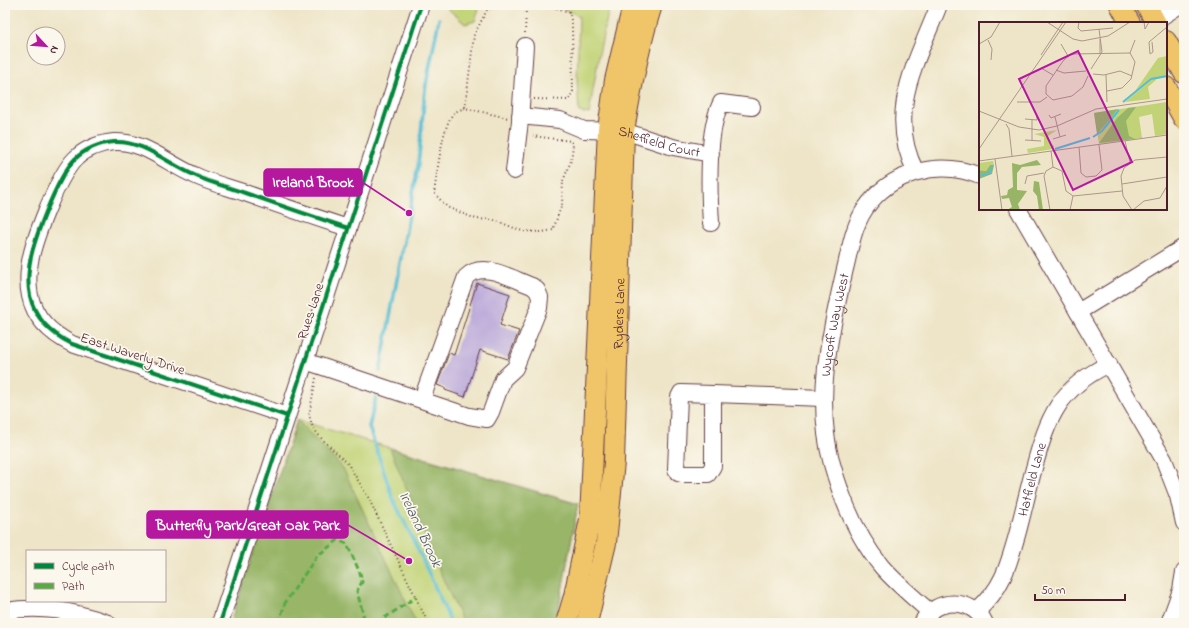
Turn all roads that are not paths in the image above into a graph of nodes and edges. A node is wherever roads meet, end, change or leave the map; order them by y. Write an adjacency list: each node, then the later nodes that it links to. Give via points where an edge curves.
1 (421, 5): 23 (street, Rues Lane)
2 (633, 5): 16 (main road, Ryders Lane, via 615,80)
3 (652, 5): 16 (main road, Ryders Lane)
4 (939, 5): 19 (street, via 904,99 903,136)
5 (1120, 5): 8 (main road)
6 (1180, 5): 7 (street)
7 (1152, 16)
8 (1129, 22)
9 (1167, 43): 11 (main road)
10 (525, 46): 14 (street)
11 (1184, 73)
12 (1167, 89): 15 (main road)
13 (752, 107): 17 (street, Sheffield Court, via 721,103 716,112)
14 (520, 118): 16 (street, via 560,120 584,130); 18 (street)
15 (1184, 119)
16 (616, 130): 17 (street, Sheffield Court, via 673,147); 41 (main road, Ryders Lane, via 590,519); 42 (main road, Ryders Lane, via 614,462 606,544)
17 (711, 154): 22 (street, Sheffield Court)
18 (514, 171)
19 (916, 172): 20 (street, Wycoff Way West, via 946,168); 29 (street, Wycoff Way West, via 899,178 876,196 864,211 856,228 834,318)
20 (979, 176)
21 (1019, 210): 25 (street)
22 (711, 223)
23 (348, 228): 26 (street, Rues Lane); 31 (street, East Waverly Drive, via 194,176 140,147 115,142 90,148 66,169 41,227 31,258 28,282 30,297 43,323 59,337 72,344)
24 (1184, 247): 25 (street)
25 (1078, 312): 27 (street)
26 (305, 361): 30 (street); 31 (street, Rues Lane)
27 (1108, 364): 32 (street, via 1164,460 1178,496); 36 (street, Hatfield Lane, via 1076,384 1053,412 1043,435 1009,563)
28 (713, 394): 28 (street, via 681,393 676,469 678,473 708,474 712,470); 29 (street)
29 (823, 398): 37 (street, via 831,462 851,517 865,543 882,566)
30 (422, 399): 30 (street, via 469,416 487,419 503,379 515,368 539,308 540,297 537,290 484,269 470,272)
31 (287, 416): 40 (street, Rues Lane)
32 (1184, 523)
33 (1184, 572): 43 (street, via 1181,590)
34 (5, 612): 39 (street, via 28,608 52,608)
35 (5, 617): 38 (street)
36 (981, 617): 37 (street, via 968,606 953,603 939,607)
37 (926, 618)
38 (5, 623)
39 (108, 623)
40 (220, 623)
41 (566, 623)
42 (587, 623)
43 (1169, 623)

